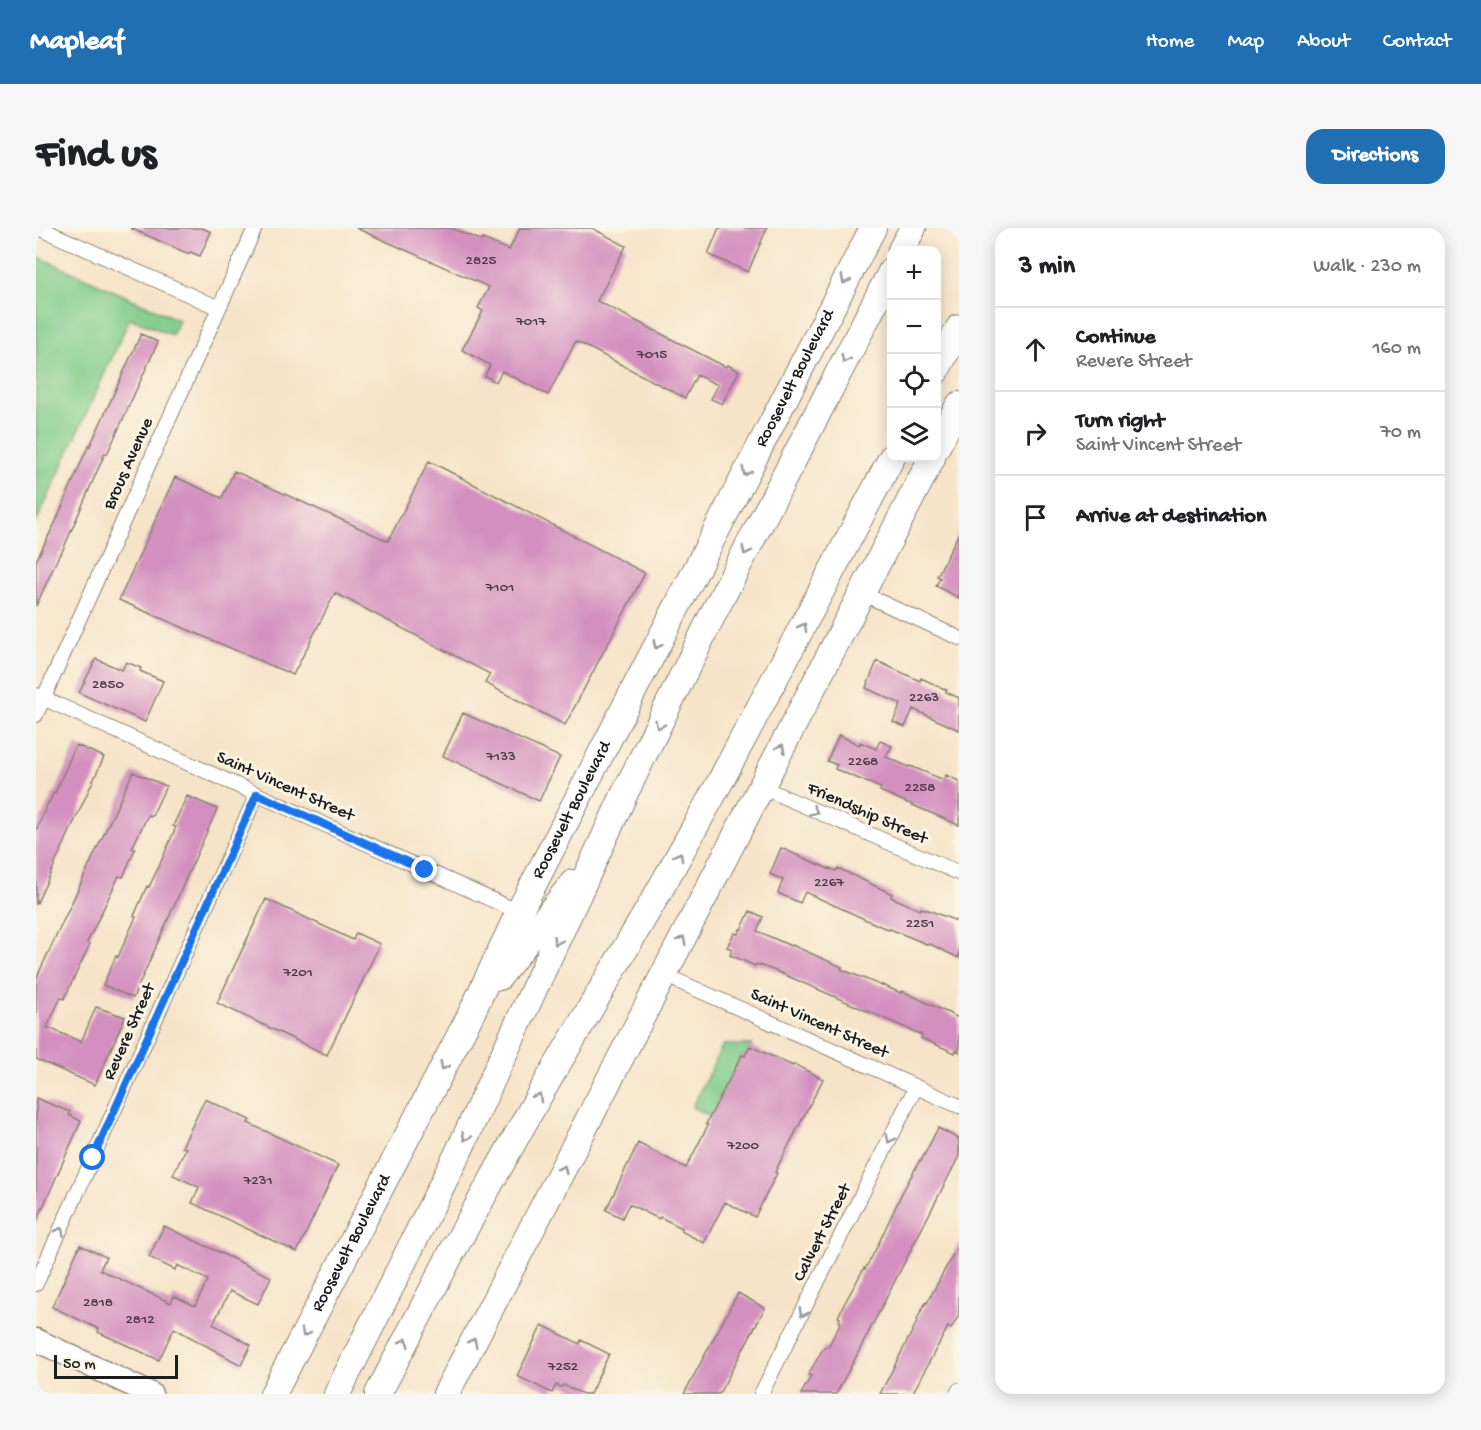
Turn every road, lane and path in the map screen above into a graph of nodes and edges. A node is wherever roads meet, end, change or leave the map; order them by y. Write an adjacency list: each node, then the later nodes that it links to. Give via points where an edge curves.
1 (39, 228): 7 (street)
2 (255, 228): 7 (street, Brous Avenue)
3 (873, 228): 23 (highway, Roosevelt Boulevard, one-way to 23)
4 (913, 228): 5 (highway)
5 (904, 246)
6 (887, 278): 21 (highway, Roosevelt Boulevard, one-way to 21, via 712,616)
7 (219, 308): 17 (street, Brous Avenue)
8 (959, 328): 9 (highway)
9 (941, 362)
10 (959, 405): 11 (highway)
11 (941, 439)
12 (888, 462): 34 (highway, one-way to 12, via 530,1111 720,782)
13 (906, 462): 15 (highway)
14 (930, 462): 15 (highway)
15 (861, 593): 16 (street); 19 (highway, one-way to 15)
16 (959, 638)
17 (40, 697): 18 (street, Brous Avenue); 20 (street, Saint Vincent Street)
18 (36, 715)
19 (761, 787): 22 (street, Friendship Street, one-way to 22); 24 (highway, one-way to 19)
20 (257, 794): 23 (street, Saint Vincent Street); 28 (street, Revere Street, one-way to 20)
21 (599, 850): 25 (highway); 33 (highway, Roosevelt Boulevard, one-way to 33, via 458,1153)
22 (959, 873)
23 (519, 912): 25 (highway, Roosevelt Boulevard)
24 (664, 975): 26 (street, Saint Vincent Street); 35 (highway, one-way to 24)
25 (471, 1014): 32 (highway, Roosevelt Boulevard, one-way to 32)
26 (916, 1087): 27 (street, Saint Vincent Street); 36 (street, Calvert Street, one-way to 36)
27 (959, 1106)
28 (36, 1284)
29 (36, 1340): 31 (main road)
30 (959, 1390): 37 (street)
31 (151, 1394)
32 (273, 1394)
33 (337, 1394)
34 (378, 1394)
35 (446, 1394)
36 (761, 1394)
37 (957, 1394)

